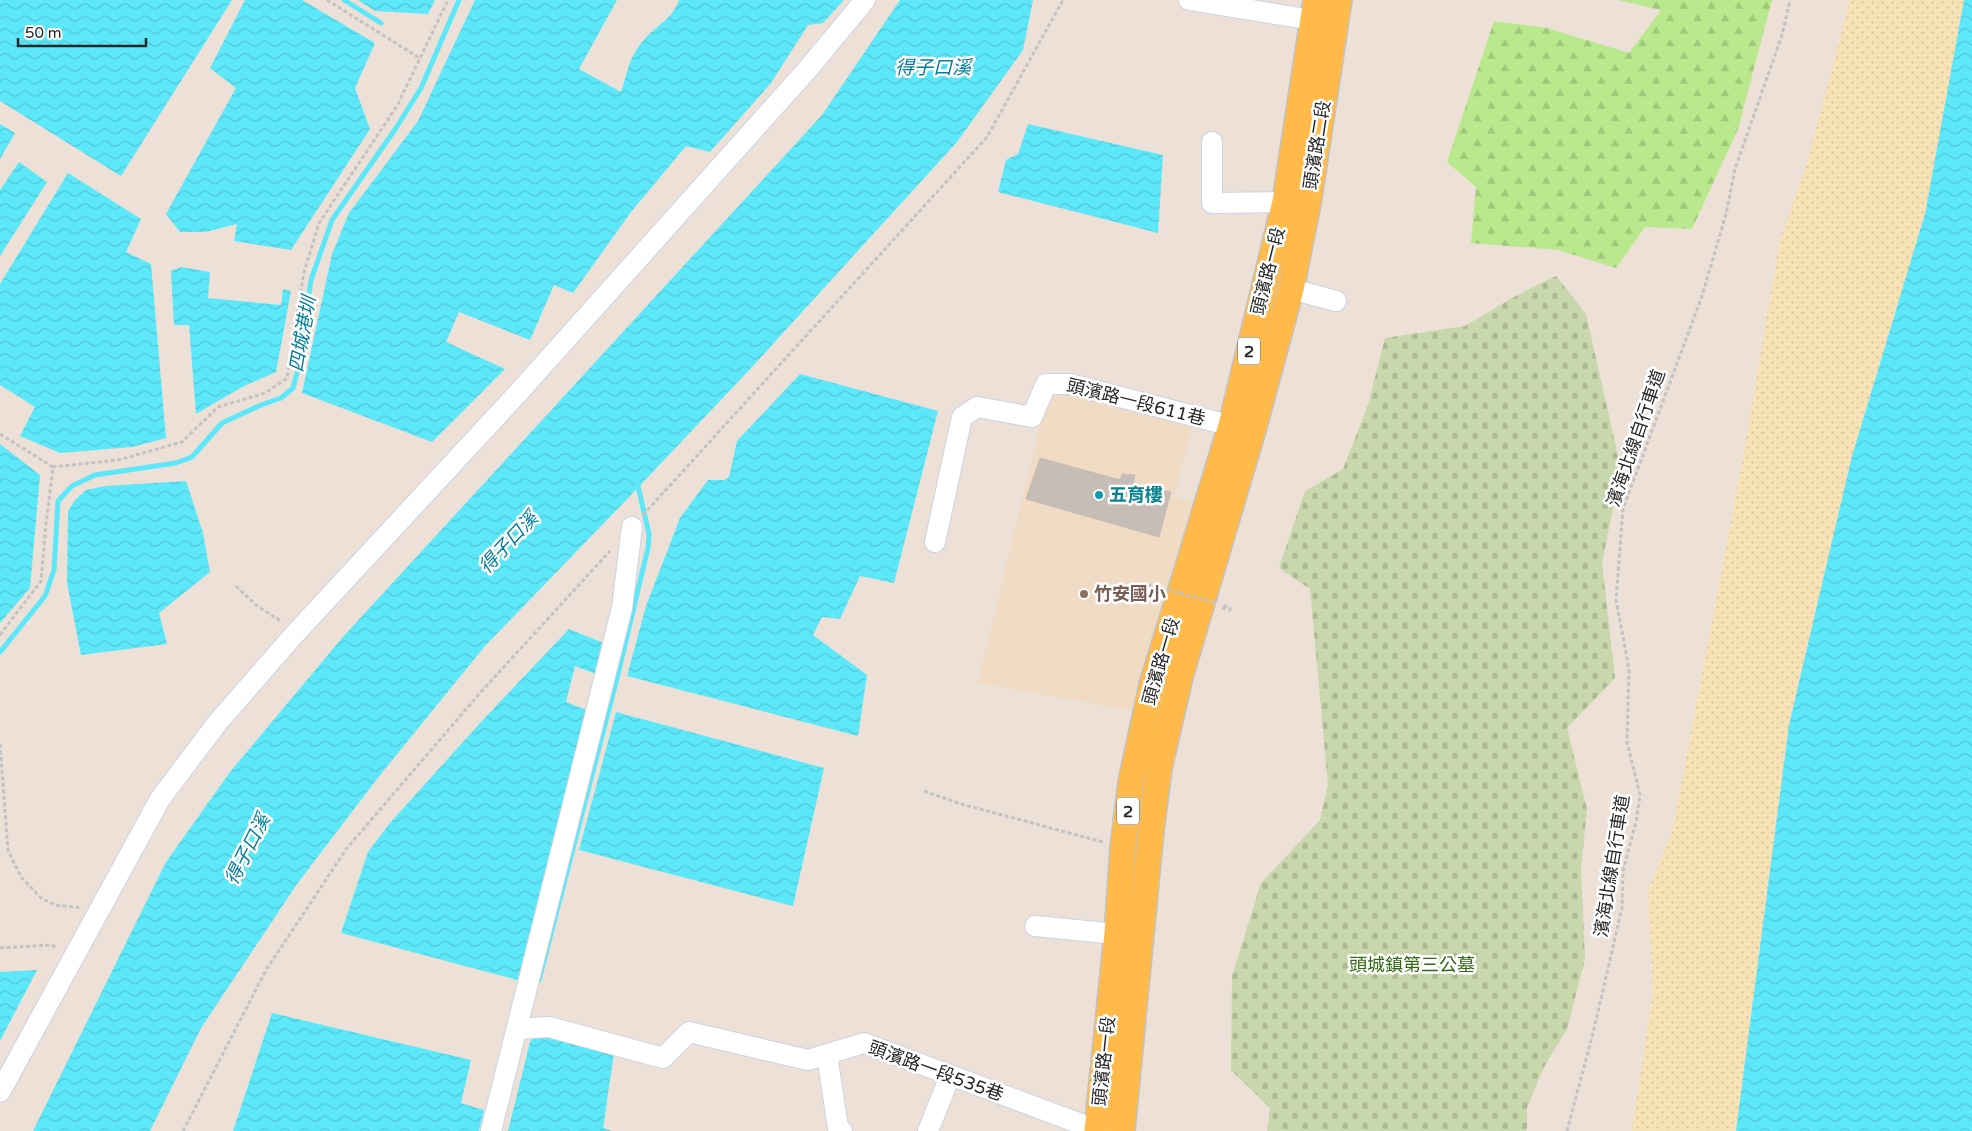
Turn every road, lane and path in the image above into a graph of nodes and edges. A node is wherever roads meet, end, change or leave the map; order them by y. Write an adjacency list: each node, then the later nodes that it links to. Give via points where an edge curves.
1 (327, 0): 7 (path)
2 (448, 0): 7 (path)
3 (865, 0): 22 (lane, via 807,70 519,392)
4 (1189, 0): 6 (lane)
5 (1790, 0): 40 (path, 濱海北線自行車道, via 1782,35 1735,169 1726,214 1702,296 1623,509 1616,600 1629,669 1627,742 1640,795 1622,871 1622,908)
6 (1326, 11): 9 (main road, 頭濱路二段 / 2); 10 (main road, 頭濱路二段 / 2, via 1308,204)
7 (421, 59): 14 (path, via 397,106 319,223 304,272 287,378 265,393 218,407 182,442 118,460)
8 (1212, 142): 9 (lane, via 1212,203)
9 (1285, 202): 12 (main road, 頭濱路一段 / 2)
10 (1291, 288): 11 (lane); 12 (main road, 頭濱路一段 / 2)
11 (1336, 302)
12 (1242, 428): 16 (lane, 頭濱路一段611巷, via 1070,384 1046,384 1032,417 977,407 962,416); 17 (main road, 頭濱路一段 / 2)
13 (0, 434): 14 (path)
14 (54, 467): 21 (path, via 41,581)
15 (632, 527): 31 (lane, via 622,608)
16 (935, 542)
17 (1203, 556): 25 (main road, 頭濱路一段 / 2, via 1152,685 1131,782); 39 (main road, 頭濱路一段 / 2, via 1159,768)
18 (236, 586): 22 (path, via 256,605 282,621)
19 (1157, 591): 20 (path, bridge, via 1148,588 1149,585)
20 (1216, 603)
21 (0, 635)
22 (293, 636): 26 (lane, via 218,722 160,799)
23 (0, 744): 26 (path, via 8,850 20,877 42,899 56,905 81,908)
24 (924, 791): 25 (path)
25 (1123, 848): 28 (main road, 頭濱路一段 / 2)
26 (102, 903): 30 (lane)
27 (1035, 926): 28 (lane)
28 (1117, 934): 38 (main road, 頭濱路一段 / 2)
29 (0, 948): 30 (path, via 51,945)
30 (74, 956): 34 (lane)
31 (518, 1030): 32 (lane, 頭濱路一段535巷, via 549,1027 663,1058 688,1032 808,1060); 35 (lane)
32 (827, 1054): 33 (lane, 頭濱路一段535巷, via 864,1043); 36 (lane, via 838,1128)
33 (950, 1076): 37 (lane); 38 (lane, 頭濱路一段535巷)
34 (0, 1092)
35 (491, 1131)
36 (842, 1131)
37 (928, 1131)
38 (1098, 1131)
39 (1122, 1131)
40 (1567, 1131)

